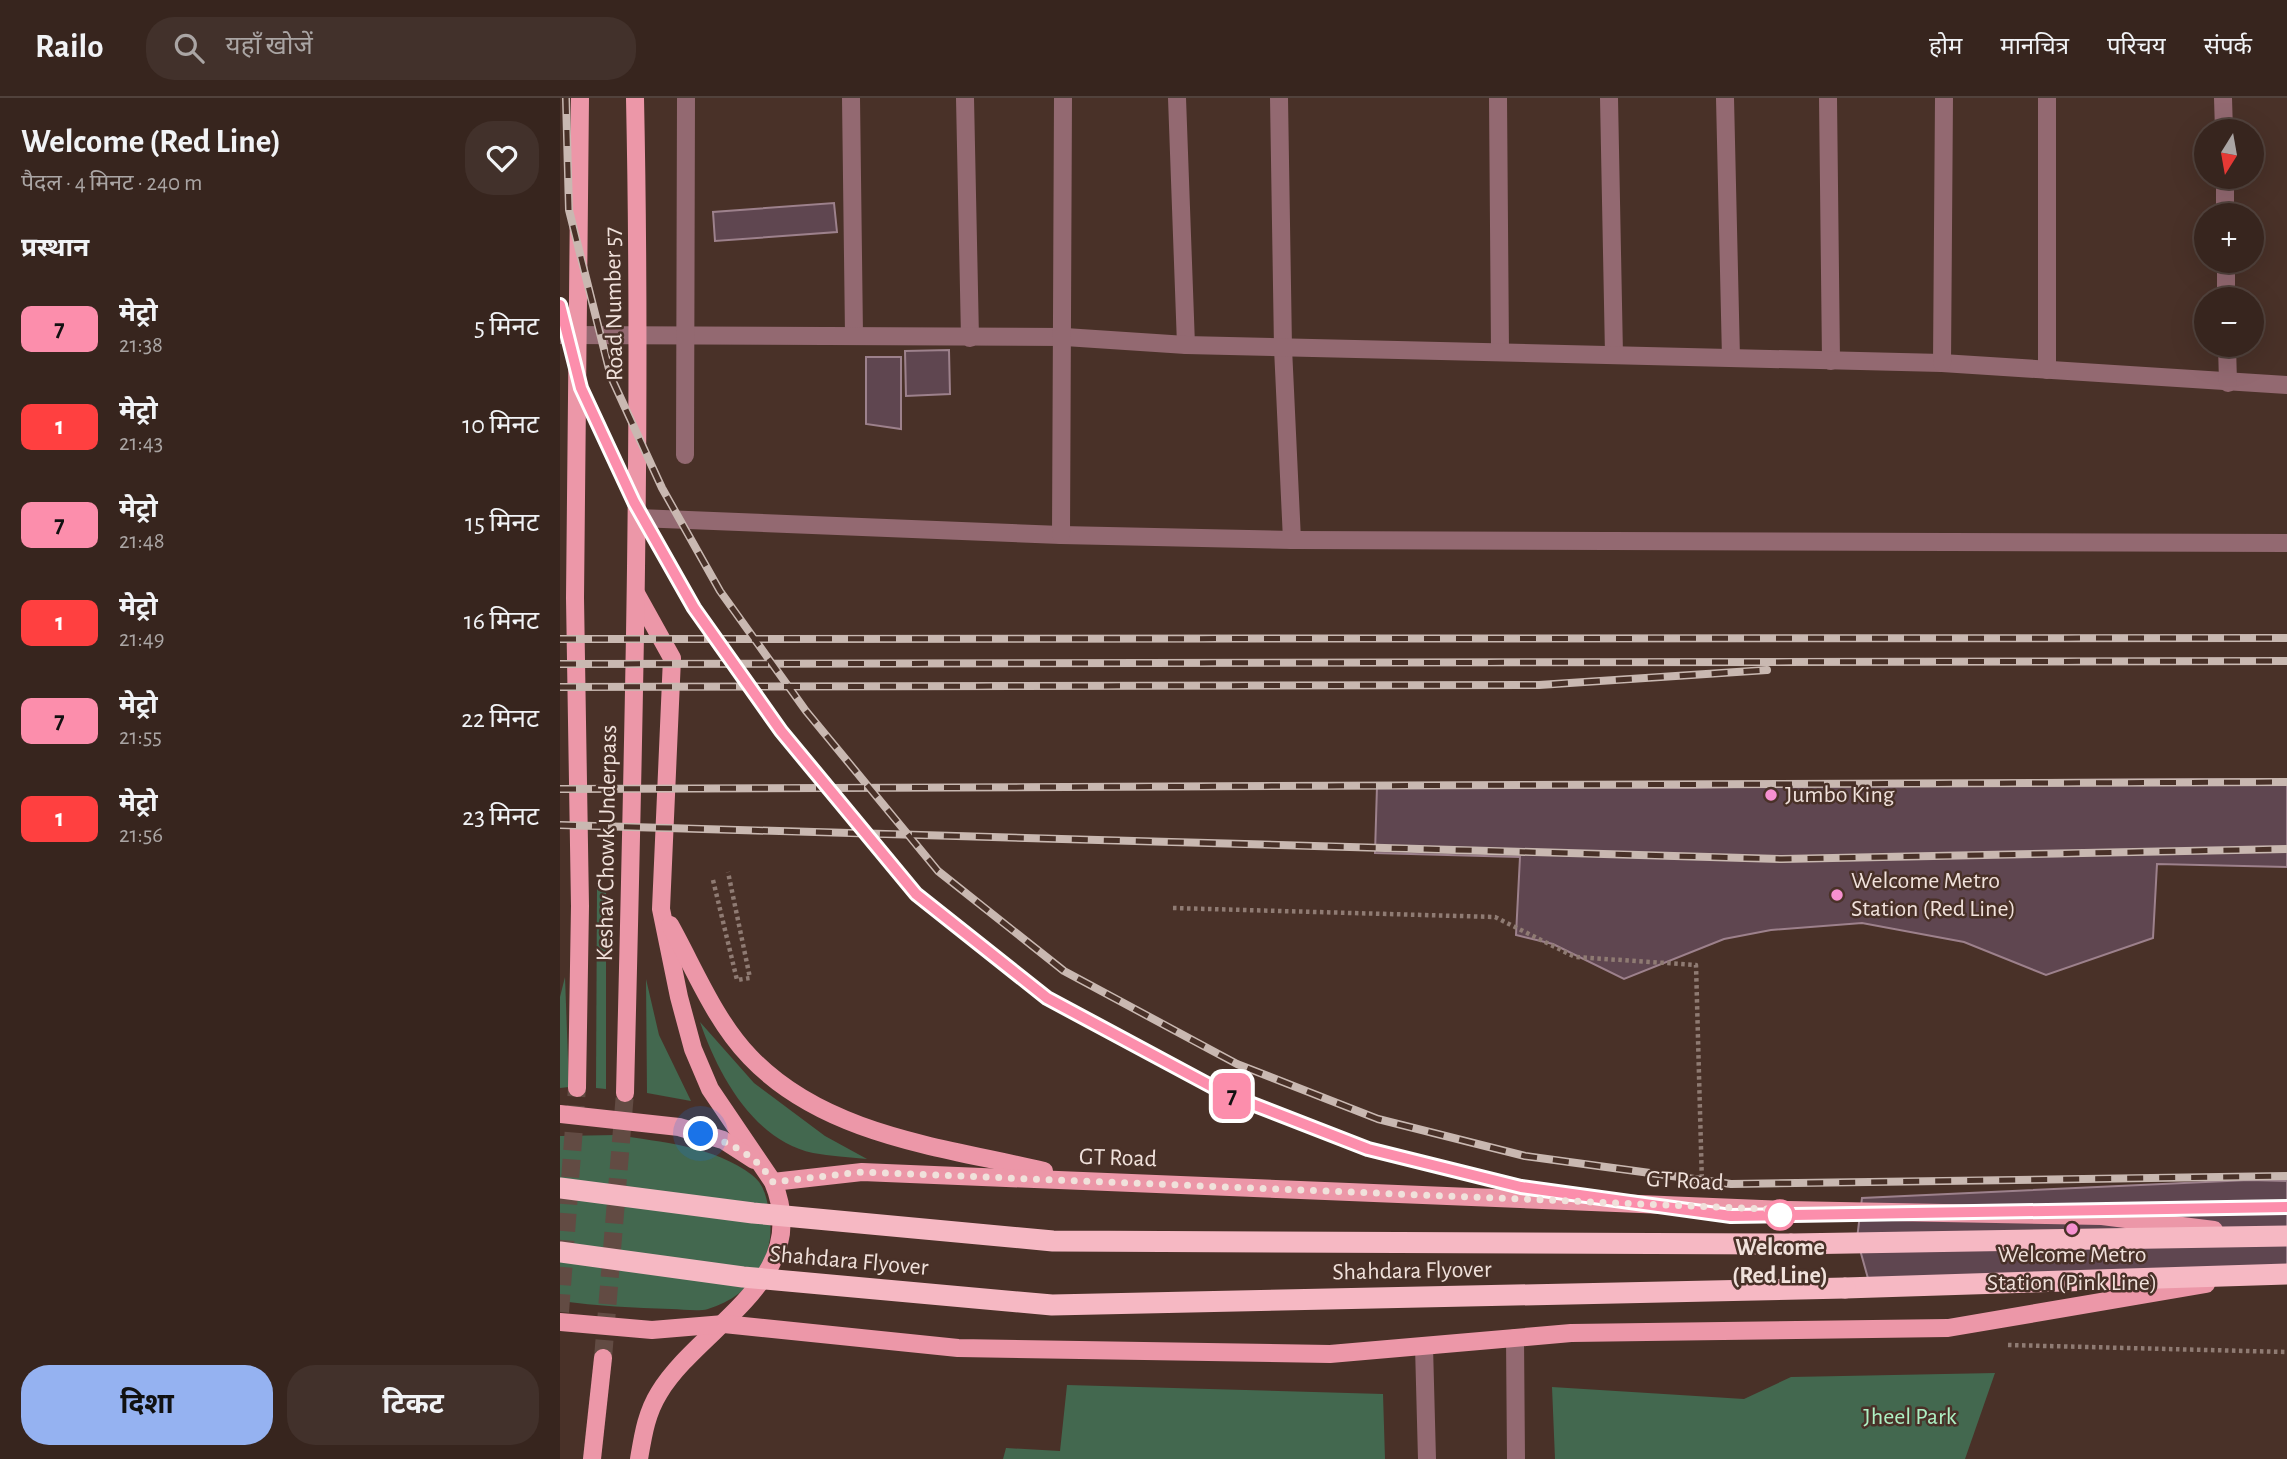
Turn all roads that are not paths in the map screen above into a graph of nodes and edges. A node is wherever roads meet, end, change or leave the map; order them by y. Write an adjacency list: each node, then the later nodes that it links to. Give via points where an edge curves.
1 (580, 98): 17 (main road, Road Number 57)
2 (635, 98): 19 (main road, Road Number 57)
3 (686, 98): 20 (street)
4 (850, 98): 18 (street)
5 (965, 98): 22 (street)
6 (1063, 98): 21 (street)
7 (1177, 98): 23 (street)
8 (1279, 98): 24 (street)
9 (1498, 98): 25 (street)
10 (1609, 98): 26 (street)
11 (1725, 98): 28 (street)
12 (1828, 98): 29 (street)
13 (1944, 98): 30 (street)
14 (2047, 98): 31 (street)
15 (2223, 98): 16 (street)
16 (2224, 119)
17 (569, 335): 19 (street); 40 (main road, Road Number 57)
18 (854, 335): 20 (street); 22 (street)
19 (640, 337): 20 (street); 35 (main road, Road Number 57)
20 (687, 337): 34 (street)
21 (1065, 337): 22 (street); 23 (street); 36 (street)
22 (970, 338)
23 (1186, 345): 24 (street)
24 (1283, 348): 25 (street); 37 (street)
25 (1500, 352): 26 (street)
26 (1614, 355): 28 (street)
27 (2227, 357): 32 (street)
28 (1731, 358): 29 (street)
29 (1831, 360): 30 (street)
30 (1942, 363): 31 (street)
31 (2047, 370): 32 (street)
32 (2228, 383): 33 (street)
33 (2287, 385)
34 (685, 455)
35 (638, 518): 36 (street); 39 (main road, Road Number 57)
36 (1061, 535): 37 (street)
37 (1292, 540): 38 (street)
38 (2287, 543)
39 (637, 594): 42 (main road, via 672,658); 44 (main road, Keshav Chowk Underpass)
40 (575, 598): 41 (main road); 43 (main road, Keshav Chowk Underpass, via 580,906)
41 (560, 620)
42 (661, 909): 46 (main road, via 693,1049 710,1089); 47 (main road, via 722,1019 749,1056 781,1084 828,1113 877,1131)
43 (577, 1088)
44 (625, 1093)
45 (560, 1114): 46 (main road, via 679,1127 723,1140)
46 (763, 1166): 48 (main road)
47 (1085, 1181): 48 (main road, GT Road, via 862,1172); 50 (main road, GT Road, via 1702,1207 2102,1216)
48 (773, 1182): 55 (main road, via 780,1200 779,1242 761,1282)
49 (560, 1188): 50 (highway, Shahdara Flyover, bridge, via 753,1213 1053,1241 1791,1244)
50 (2259, 1236): 51 (highway, Shahdara Flyover)
51 (2287, 1236)
52 (560, 1252): 53 (highway, Shahdara Flyover, bridge, via 743,1278 1052,1305 1845,1289)
53 (2278, 1273): 56 (main road, via 1948,1328)
54 (560, 1322): 55 (main road, via 652,1330)
55 (724, 1324): 57 (main road, via 958,1348 1330,1354); 60 (main road, via 660,1391 647,1415)
56 (1515, 1338): 57 (main road); 62 (street)
57 (1424, 1346): 61 (street)
58 (603, 1358): 59 (main road)
59 (592, 1459)
60 (639, 1459)
61 (1427, 1459)
62 (1516, 1459)

